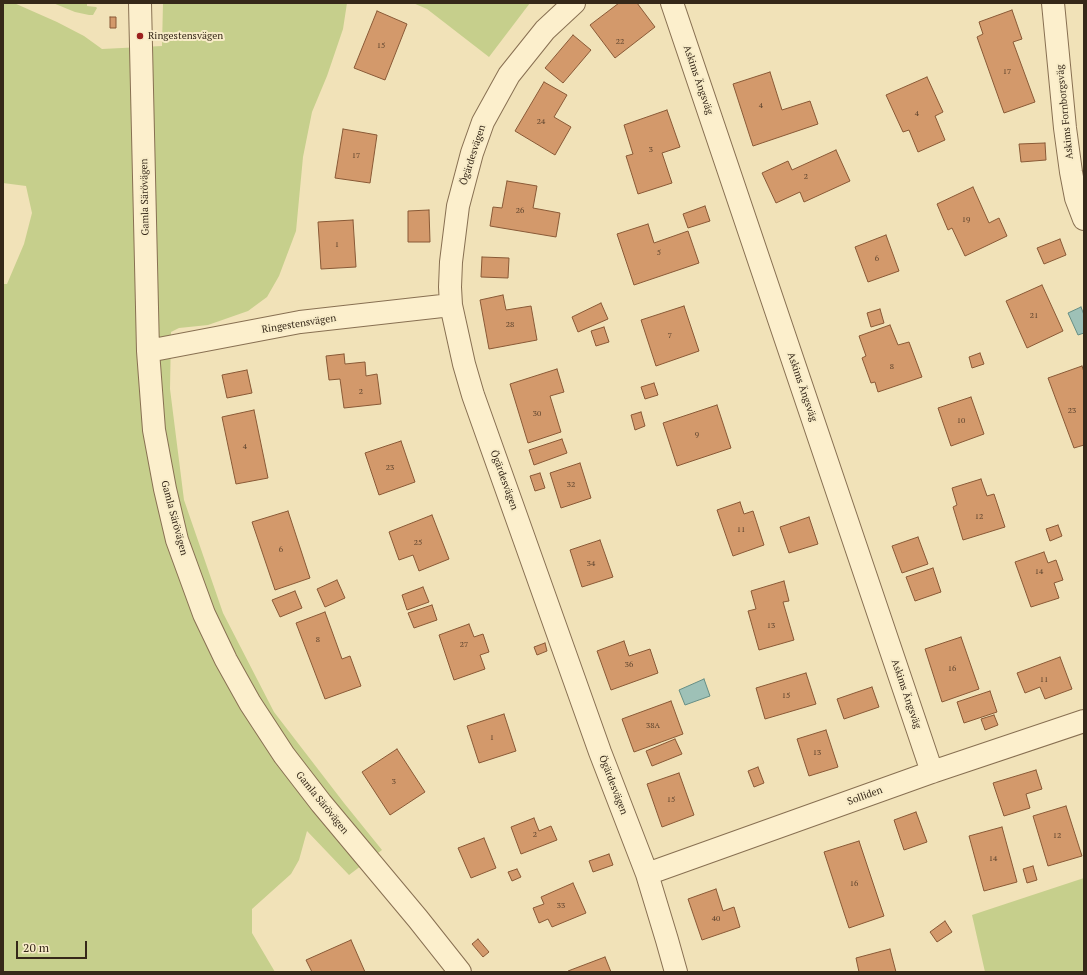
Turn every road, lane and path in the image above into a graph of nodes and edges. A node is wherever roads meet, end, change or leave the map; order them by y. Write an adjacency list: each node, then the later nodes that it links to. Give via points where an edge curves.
1 (140, 3): 7 (street, Gamla Särövägen)
2 (574, 3): 6 (street, Ögärdesvägen, via 546,30 509,75 483,122 458,206 451,262)
3 (672, 3): 9 (street, Askims Ängsväg)
4 (1053, 3): 5 (street, Askims Fornborgsväg, via 1071,172 1076,198)
5 (1084, 219)
6 (450, 305): 7 (street, Ringestensvägen, via 300,322); 10 (street, Ögärdesvägen, via 473,394 600,752)
7 (148, 351): 11 (street, Gamla Särövägen, via 154,430 177,540 204,614 226,660 250,704 284,755)
8 (1084, 721): 9 (street, Solliden)
9 (932, 772): 10 (street, Solliden)
10 (647, 874): 12 (street, Ögärdesvägen)
11 (460, 972)
12 (676, 972)

